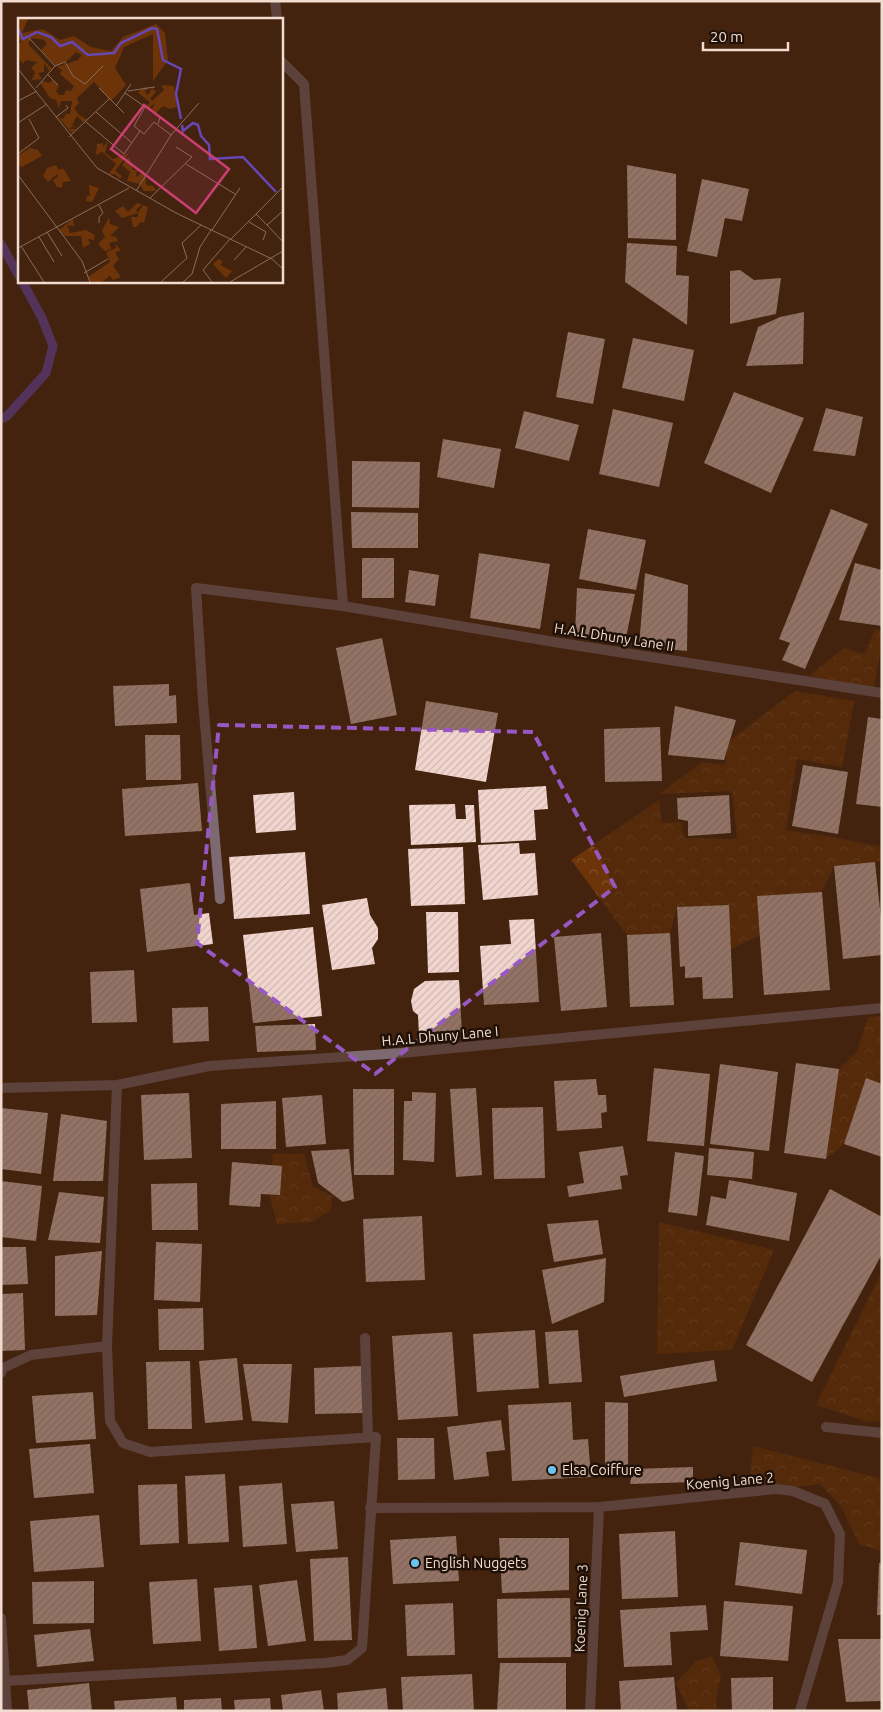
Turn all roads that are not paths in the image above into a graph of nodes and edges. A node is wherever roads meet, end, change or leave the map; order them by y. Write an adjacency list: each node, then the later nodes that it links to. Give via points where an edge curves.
1 (276, 1): 2 (street)
2 (276, 18)
3 (282, 62): 4 (street, via 304,84)
4 (343, 606): 5 (street, H.A.L Dhuny Lane II); 6 (street, H.A.L Dhuny Lane II, via 196,588 202,702)
5 (882, 693)
6 (220, 899)
7 (882, 1008): 8 (street, H.A.L Dhuny Lane I, via 401,1053 209,1066)
8 (118, 1085): 9 (street, H.A.L Dhuny Lane I); 11 (street)
9 (1, 1088)
10 (365, 1338): 15 (street)
11 (107, 1346): 12 (street, via 31,1355 3,1368); 15 (street, via 110,1421 123,1443 150,1452)
12 (1, 1373)
13 (826, 1427): 14 (street)
14 (882, 1433)
15 (368, 1437): 17 (street, via 376,1437)
16 (599, 1507): 17 (street, Koenig Lane 2); 21 (street, Koenig Lane 3); 22 (street, Koenig Lane 2, via 776,1490 793,1491 825,1504 840,1534 838,1582)
17 (370, 1508): 19 (street, via 362,1648 347,1660)
18 (1, 1618): 19 (street)
19 (5, 1681): 20 (street)
20 (7, 1711)
21 (590, 1711)
22 (800, 1711)

